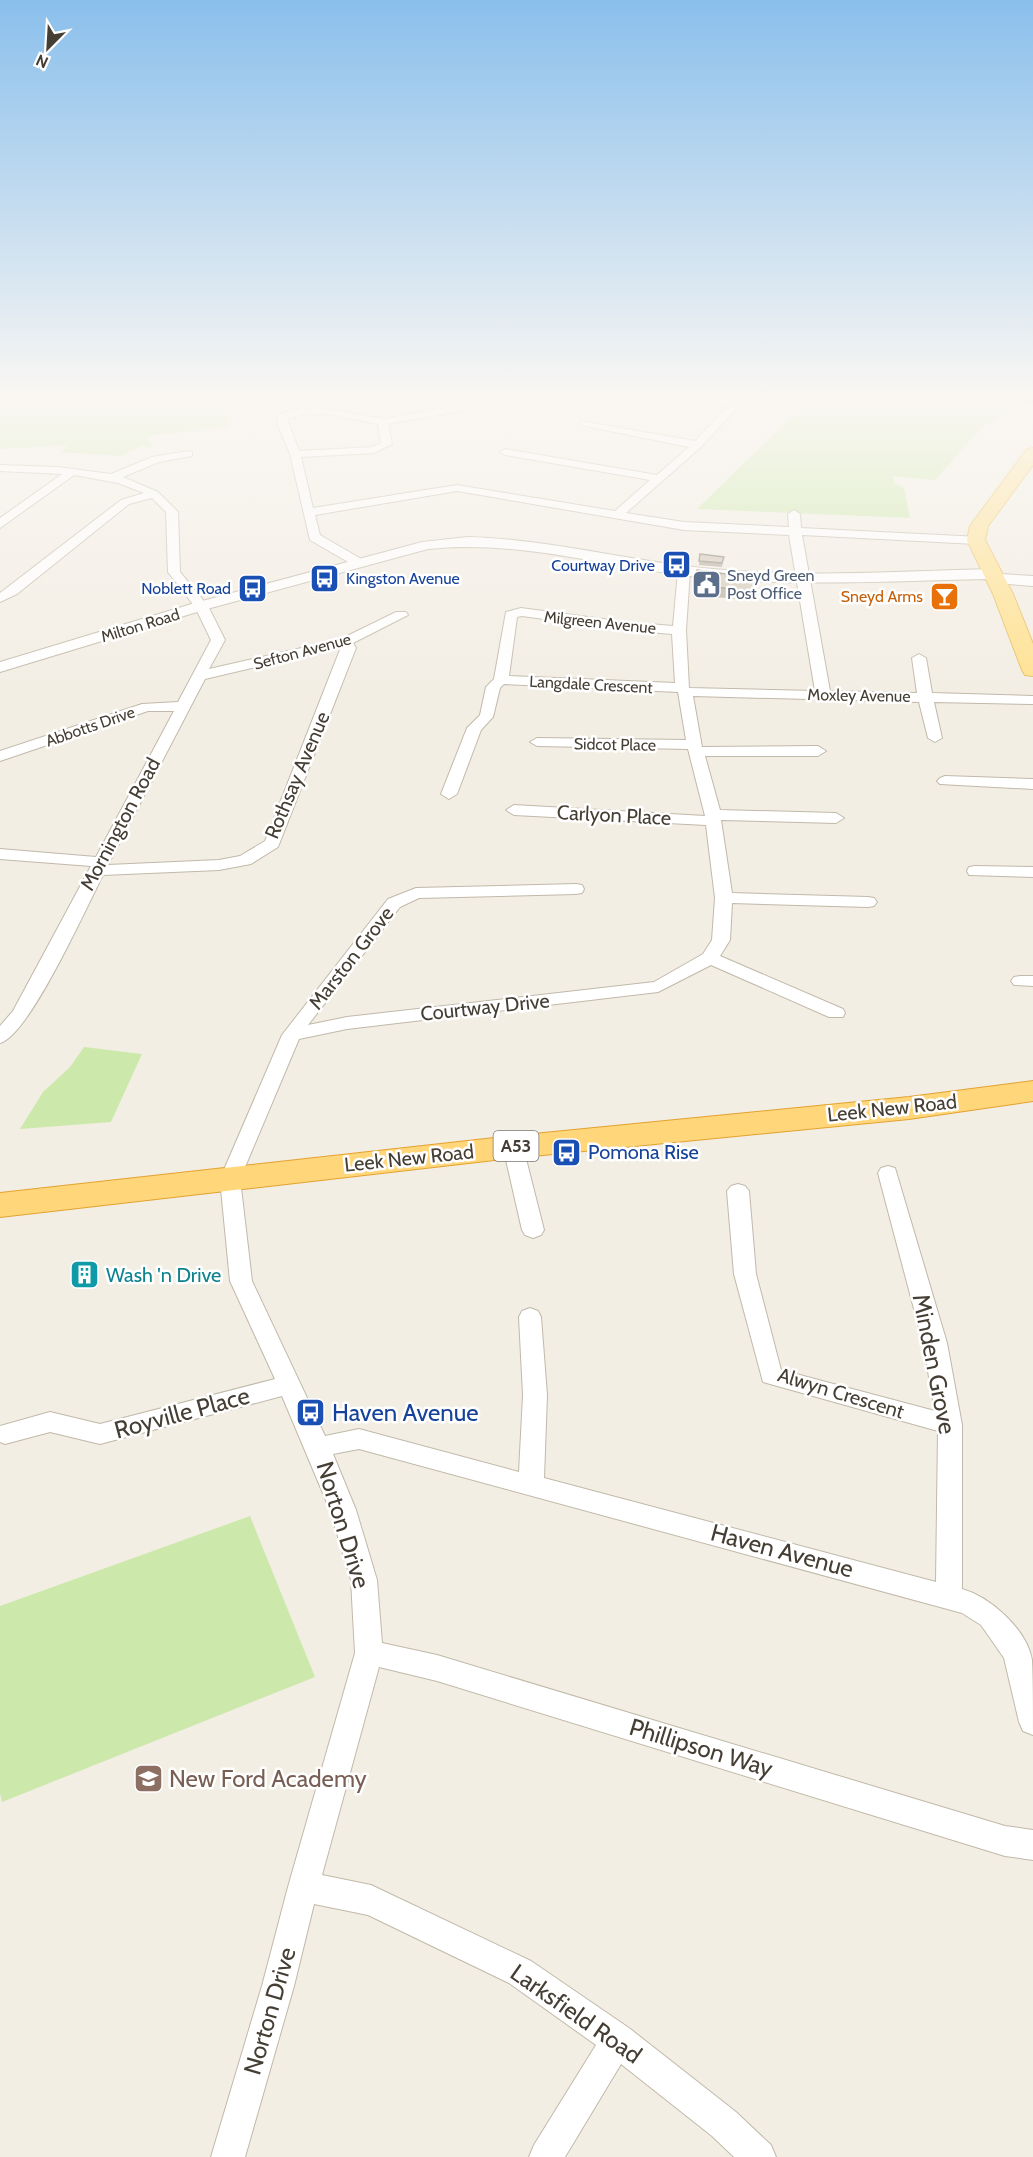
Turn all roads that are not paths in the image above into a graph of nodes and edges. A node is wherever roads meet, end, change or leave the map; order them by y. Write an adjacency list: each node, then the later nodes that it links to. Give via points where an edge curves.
1 (38, 496): 12 (street)
2 (148, 496): 20 (street, via 124,502)
3 (156, 496): 21 (street, via 172,512 174,572)
4 (305, 496): 9 (street)
5 (410, 496): 9 (street)
6 (502, 496): 11 (street)
7 (638, 496): 11 (street)
8 (1001, 496): 14 (main road, via 979,526)
9 (309, 512): 15 (street, via 314,537)
10 (794, 514): 13 (street)
11 (617, 515): 13 (street, via 684,526)
12 (0, 524)
13 (795, 532): 14 (street); 18 (street)
14 (976, 540): 17 (main road)
15 (359, 563): 16 (street, Milton Road, via 427,545 473,540); 21 (street, Milton Road)
16 (684, 571): 18 (street, Milton Road); 23 (street)
17 (993, 576): 18 (street, Milton Road); 19 (street, Milton Road); 27 (main road)
18 (803, 578): 31 (street)
19 (1033, 581)
20 (0, 598)
21 (201, 606): 26 (street, Milton Road); 28 (street, Mornington Road, via 218,640)
22 (401, 615): 24 (street, Sefton Avenue)
23 (679, 630): 29 (street, Milgreen Avenue, via 521,612 512,615); 30 (street)
24 (345, 642): 28 (street, Sefton Avenue); 47 (street, Rothsay Avenue, via 349,648 272,844 245,860 219,865)
25 (919, 658): 32 (street)
26 (0, 667)
27 (1033, 670)
28 (199, 676): 34 (street, Mornington Road)
29 (501, 680): 30 (street, Langdale Crescent); 42 (street, via 493,687 486,717 474,728)
30 (683, 690): 31 (street, Moxley Avenue); 37 (street)
31 (823, 694): 32 (street, Moxley Avenue)
32 (925, 696): 33 (street, Moxley Avenue); 35 (street)
33 (1033, 700)
34 (182, 706): 39 (street, Abbotts Drive, via 147,707); 47 (street, Mornington Road)
35 (935, 738)
36 (537, 742): 37 (street, Sidcot Place)
37 (695, 748): 38 (street, Sidcot Place); 44 (street)
38 (818, 751)
39 (0, 756)
40 (945, 781): 41 (street)
41 (1033, 784)
42 (449, 794)
43 (514, 810): 44 (street, Carlyon Place)
44 (713, 818): 45 (street, Carlyon Place); 51 (street)
45 (836, 818)
46 (0, 854): 47 (street)
47 (98, 866): 56 (street, Mornington Road, via 21,1014)
48 (975, 871): 49 (street)
49 (1033, 872)
50 (576, 888): 55 (street, Marston Grove, via 416,893 394,903)
51 (724, 898): 52 (street); 53 (street, via 721,940)
52 (868, 902)
53 (710, 958): 54 (street); 55 (street, Courtway Drive, via 658,987 347,1023)
54 (836, 1013)
55 (291, 1035): 62 (street, Marston Grove)
56 (0, 1036)
57 (1033, 1091): 58 (highway, Leek New Road / A53)
58 (929, 1105): 59 (highway, via 960,1114); 60 (highway, Leek New Road / A53)
59 (1033, 1106)
60 (513, 1146): 62 (highway, Leek New Road / A53); 65 (street)
61 (888, 1173): 68 (street, Minden Grove, via 935,1343)
62 (230, 1179): 64 (highway, Leek New Road / A53); 67 (street, Norton Drive, via 241,1281)
63 (738, 1191): 68 (street, Alwyn Crescent, via 745,1274 771,1376)
64 (0, 1204)
65 (533, 1230)
66 (530, 1317): 71 (street, via 535,1395)
67 (289, 1385): 69 (street, Royville Place, via 100,1434 50,1422); 70 (street, Norton Drive)
68 (950, 1425): 72 (street, Minden Grove)
69 (5, 1434)
70 (318, 1448): 71 (street, Haven Avenue, via 359,1439); 73 (street, Norton Drive, via 343,1510 364,1580)
71 (531, 1484): 72 (street, Haven Avenue)
72 (949, 1596): 74 (street, Haven Avenue, via 990,1617 1017,1653)
73 (369, 1653): 75 (street, Phillipson Way, via 437,1668 1005,1841); 76 (street, Norton Drive)
74 (1033, 1722)
75 (1033, 1845)
76 (303, 1887): 77 (street, Larksfield Road, via 371,1900 520,1972); 78 (street, Norton Drive)
77 (617, 2040): 79 (street); 80 (street, Larksfield Road, via 724,2124)
78 (228, 2157)
79 (546, 2157)
80 (759, 2157)

